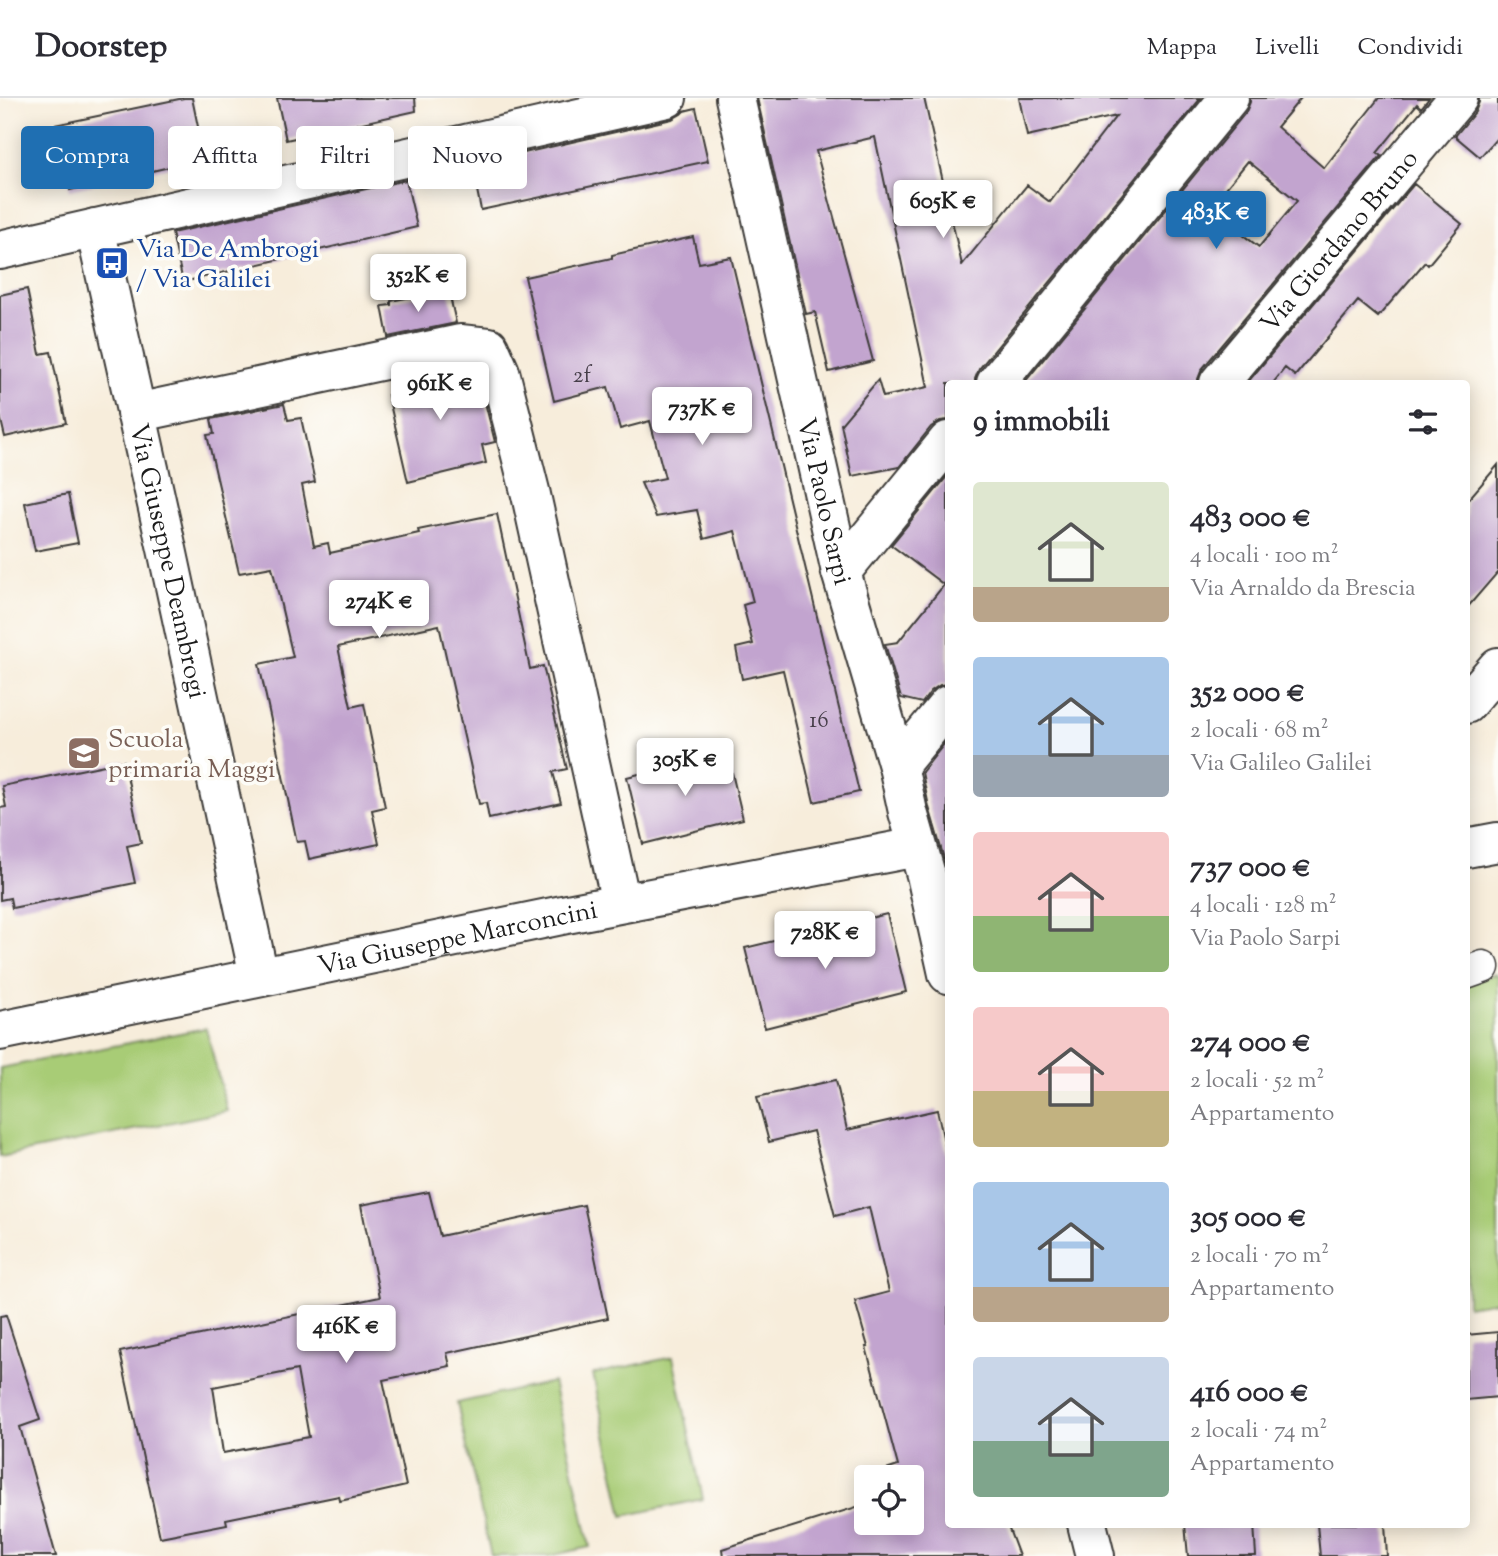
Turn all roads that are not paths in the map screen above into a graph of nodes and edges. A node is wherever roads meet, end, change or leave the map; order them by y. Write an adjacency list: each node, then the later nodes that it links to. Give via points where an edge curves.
1 (667, 98): 5 (street)
2 (735, 98): 11 (street, Via Paolo Sarpi)
3 (1229, 98): 7 (street)
4 (1458, 98): 8 (street, Via Giordano Bruno)
5 (95, 228): 6 (street); 9 (street, Via Giuseppe Deambrogi)
6 (0, 250)
7 (998, 380)
8 (1222, 380)
9 (136, 413): 20 (street, via 460,344 489,347 500,372 531,495); 22 (street, Via Giuseppe Deambrogi)
10 (945, 445): 11 (street)
11 (841, 572): 15 (street, Via Paolo Sarpi)
12 (1498, 667): 13 (street)
13 (1470, 699)
14 (945, 709): 15 (street)
15 (898, 766): 17 (street, Via Paolo Sarpi)
16 (1498, 842): 18 (street)
17 (917, 847): 19 (street, Via Paolo Sarpi); 20 (street, Via Giuseppe Marconcini)
18 (1470, 847)
19 (940, 897): 21 (street, Via Paolo Sarpi)
20 (621, 903): 22 (street, Via Giuseppe Marconcini)
21 (945, 945)
22 (260, 976): 23 (street, Via Giuseppe Marconcini)
23 (0, 1031)
24 (1088, 1528): 25 (street)
25 (1095, 1556)

